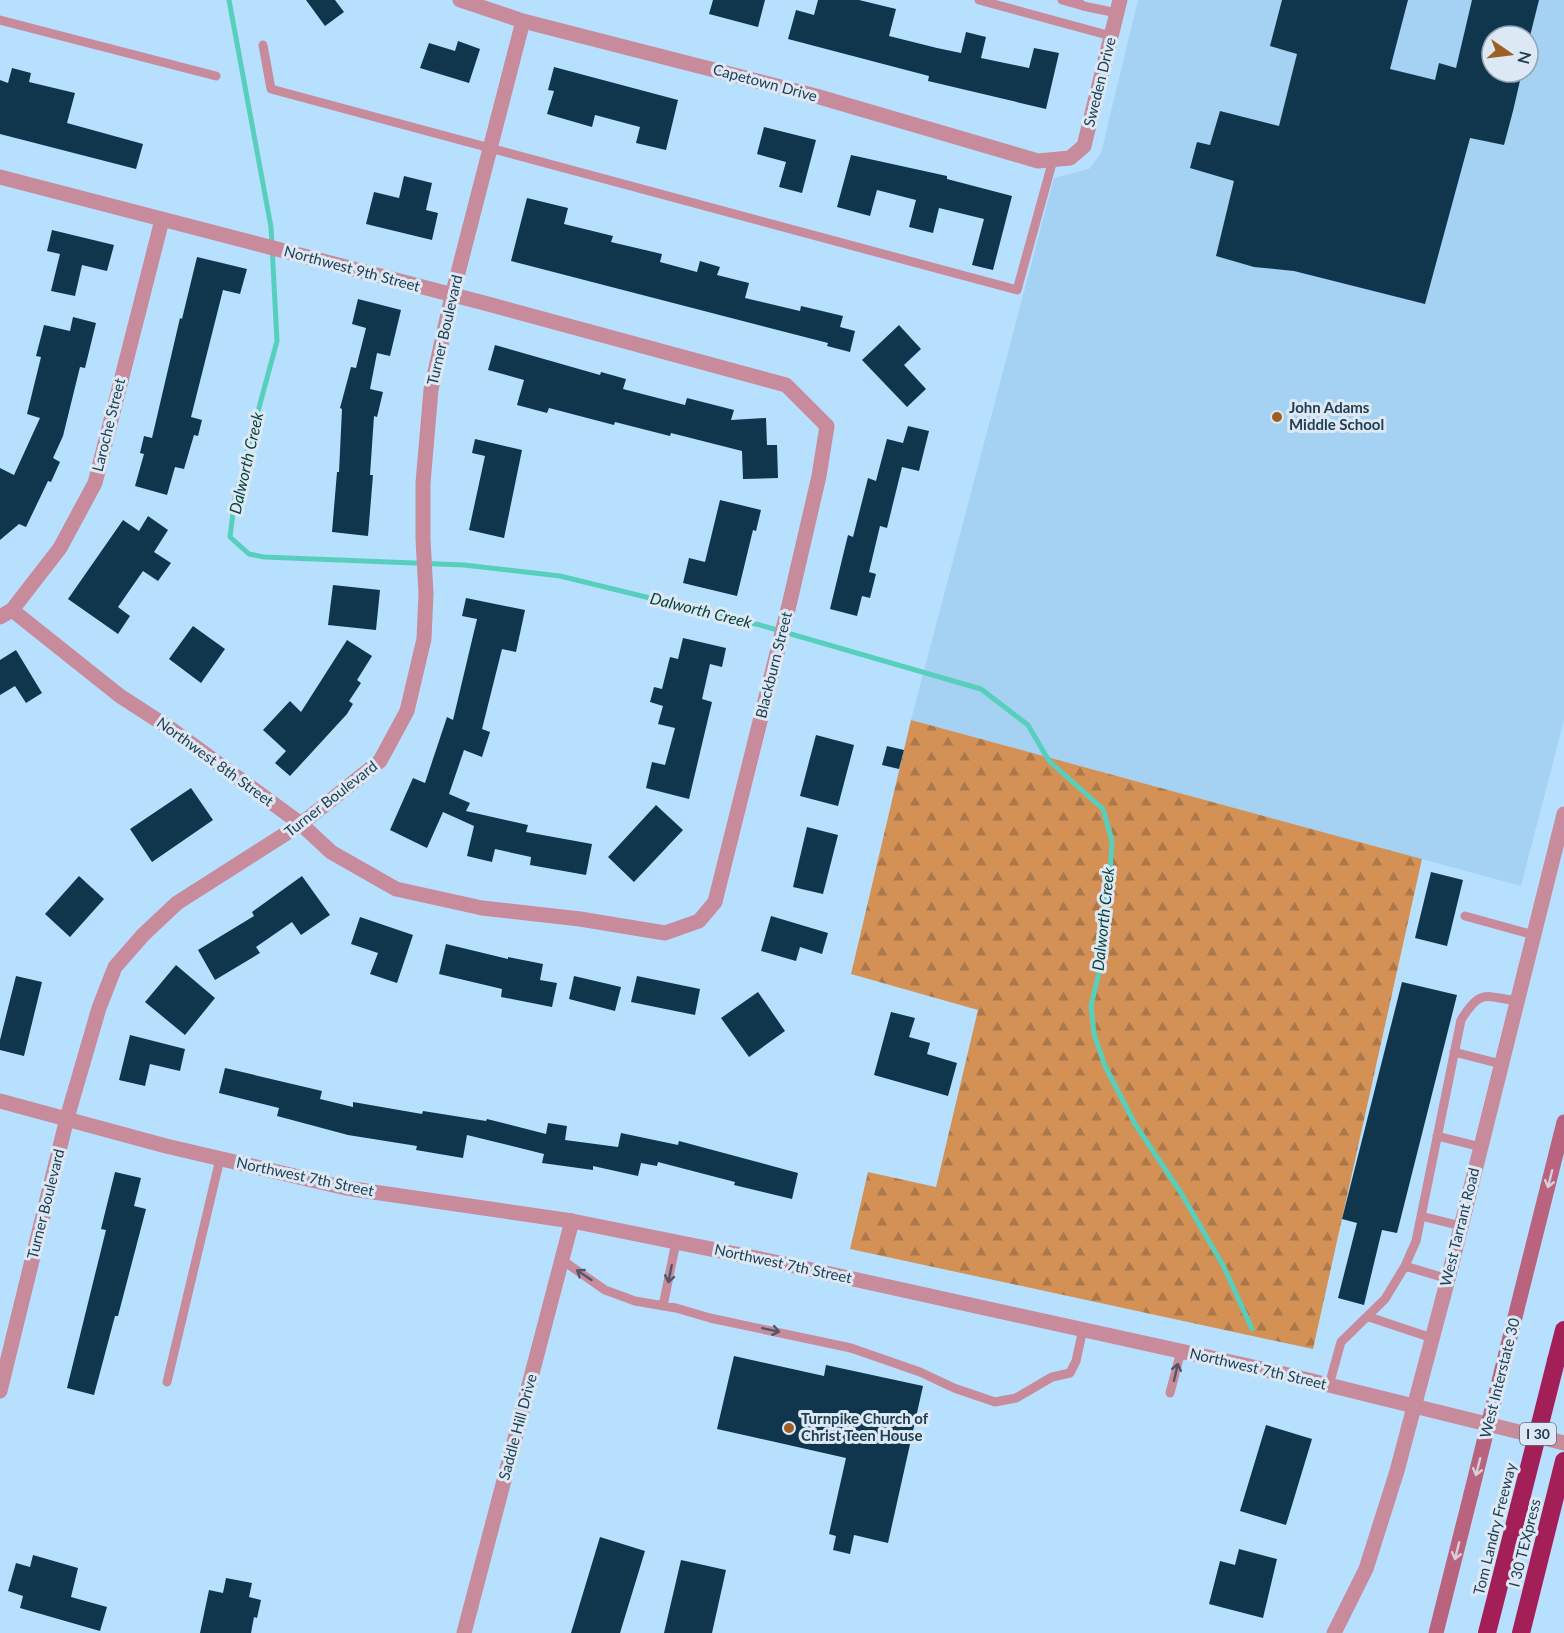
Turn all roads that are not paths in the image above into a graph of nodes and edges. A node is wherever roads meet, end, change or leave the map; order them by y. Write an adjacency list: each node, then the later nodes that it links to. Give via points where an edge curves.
1 (459, 0): 7 (street, Capetown Drive)
2 (979, 0): 8 (lane)
3 (1062, 0): 4 (lane)
4 (1080, 3): 5 (lane)
5 (1118, 7): 8 (street, Sweden Drive)
6 (0, 20): 10 (lane)
7 (523, 21): 11 (street, Turner Boulevard); 13 (street, Capetown Drive, via 816,96 1038,161)
8 (1111, 36): 12 (street, Sweden Drive, via 1084,146)
9 (263, 45): 11 (lane, via 271,89)
10 (216, 76)
11 (490, 148): 13 (lane, via 1017,290); 16 (street, Turner Boulevard)
12 (1070, 158): 13 (street, Capetown Drive)
13 (1053, 160)
14 (0, 177): 15 (street, Northwest 9th Street)
15 (162, 220): 16 (street, Northwest 9th Street); 18 (street, Laroche Street, via 95,483 60,548)
16 (452, 296): 17 (street, Northwest 9th Street, via 786,385); 20 (street, Turner Boulevard, via 431,390 423,483 424,639 407,711 380,761)
17 (827, 426): 21 (street, Blackburn Street, via 790,601)
18 (6, 614): 20 (street, Northwest 8th Street)
19 (1564, 814): 23 (street, West Tarrant Road)
20 (301, 824): 21 (street, Northwest 8th Street, via 331,852 396,889 482,908 665,933 699,921); 28 (street, Turner Boulevard, via 177,903 115,967)
21 (715, 902)
22 (1465, 915): 23 (lane)
23 (1534, 935): 24 (street, West Tarrant Road)
24 (1517, 1001): 25 (lane, via 1486,996 1473,1001 1461,1020); 26 (street, West Tarrant Road)
25 (1454, 1052): 26 (lane); 30 (lane)
26 (1501, 1064): 31 (street, West Tarrant Road)
27 (0, 1101): 28 (street, Northwest 7th Street)
28 (67, 1118): 32 (street, Northwest 7th Street); 48 (street, Turner Boulevard)
29 (1564, 1122): 55 (main road, West Interstate 30, one-way to 55, bridge)
30 (1437, 1136): 31 (lane); 33 (lane)
31 (1481, 1147): 35 (street, West Tarrant Road)
32 (220, 1159): 34 (street, Northwest 7th Street, via 346,1188); 46 (lane)
33 (1421, 1216): 35 (lane); 38 (lane)
34 (572, 1221): 36 (street, Northwest 7th Street); 37 (street, Saddle Hill Drive)
35 (1461, 1226): 39 (street, West Tarrant Road)
36 (676, 1242): 40 (lane, one-way to 40); 42 (street, Northwest 7th Street)
37 (562, 1260): 40 (lane, one-way to 37, via 605,1290); 53 (street, Saddle Hill Drive)
38 (1405, 1266): 39 (lane); 41 (lane)
39 (1448, 1279): 44 (street, West Tarrant Road)
40 (663, 1306): 42 (lane, one-way to 42, via 850,1348 995,1402 1016,1398 1052,1377 1070,1373)
41 (1369, 1317): 44 (lane); 47 (lane, via 1341,1342)
42 (1083, 1329): 45 (street, Northwest 7th Street)
43 (1564, 1330): 56 (highway, Tom Landry Freeway / I 30, bridge)
44 (1432, 1338): 50 (street, West Tarrant Road)
45 (1181, 1351): 47 (street, Northwest 7th Street); 49 (lane, one-way to 45)
46 (167, 1382)
47 (1329, 1385): 50 (street, Northwest 7th Street)
48 (0, 1391)
49 (1170, 1393)
50 (1415, 1406): 51 (street, Northwest 7th Street); 54 (street, West Tarrant Road, via 1366,1569)
51 (1564, 1443)
52 (1564, 1461): 57 (highway, I 30 TEXpress)
53 (464, 1633)
54 (1334, 1633)
55 (1436, 1633)
56 (1487, 1633)
57 (1521, 1633)

